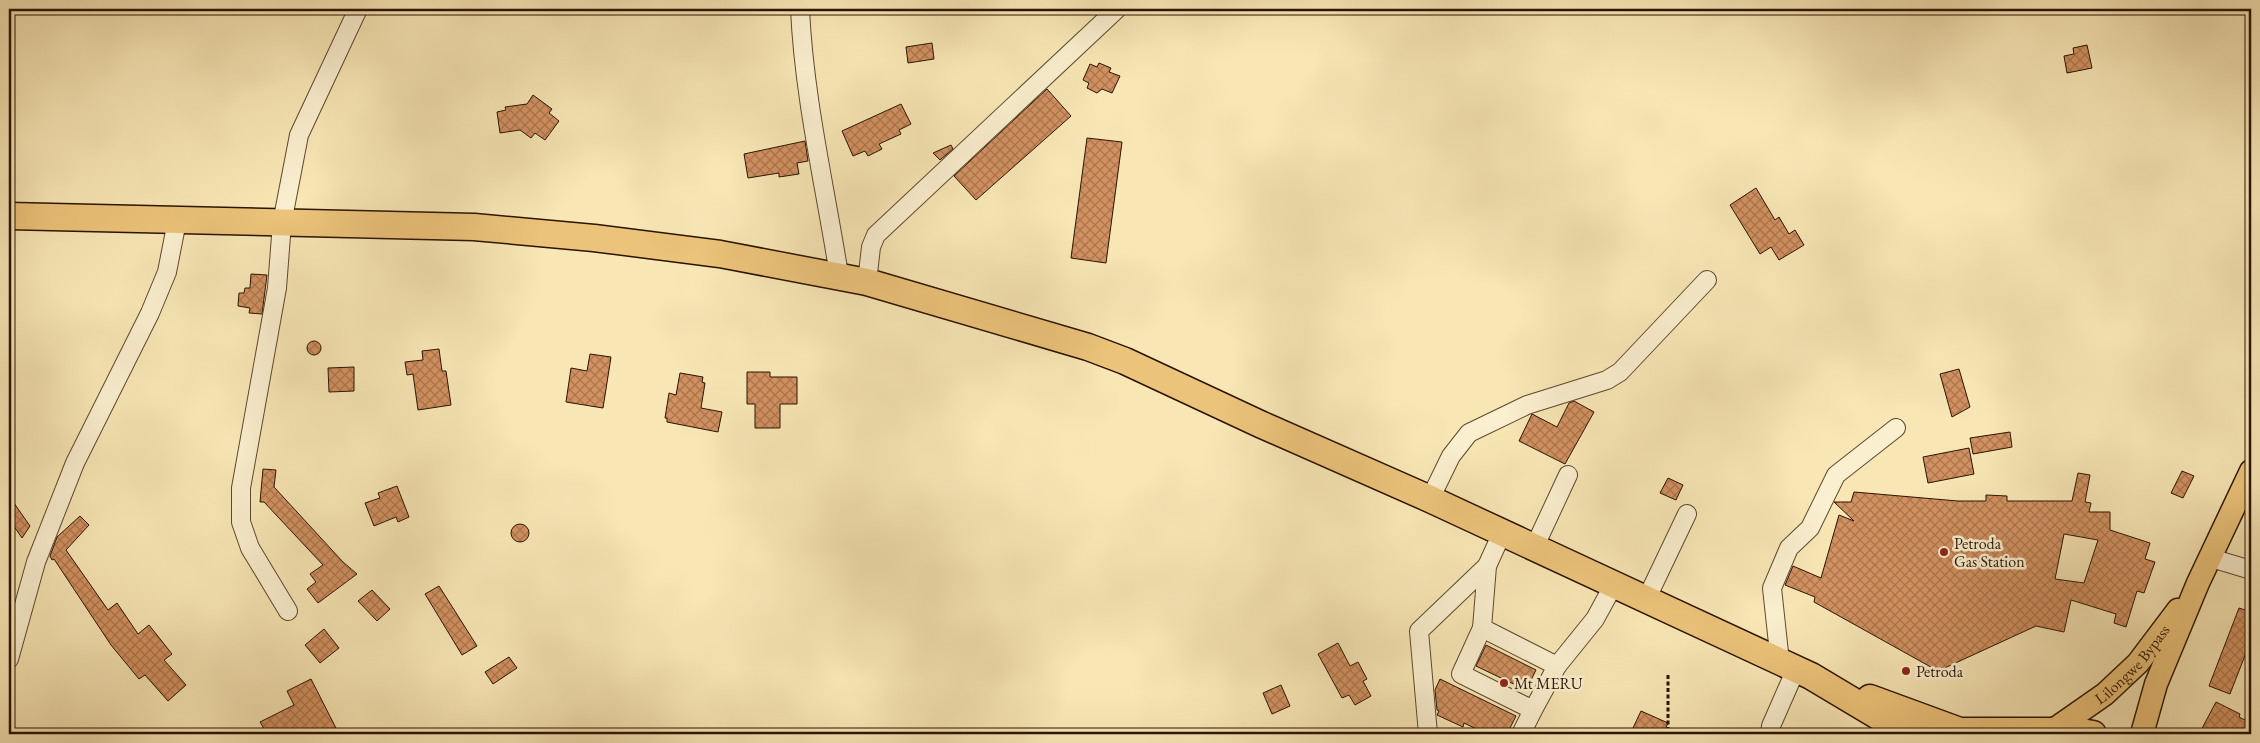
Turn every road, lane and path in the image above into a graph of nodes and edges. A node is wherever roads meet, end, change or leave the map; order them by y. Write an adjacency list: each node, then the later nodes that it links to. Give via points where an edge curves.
1 (358, 9): 6 (street, via 299,135)
2 (800, 9): 7 (street, via 813,125)
3 (1118, 9): 9 (street, via 876,235 870,247)
4 (9, 216): 5 (highway)
5 (177, 221): 6 (highway); 25 (street, via 167,272 75,463 36,562)
6 (282, 223): 7 (highway, via 474,227 594,238 720,254); 23 (street, via 277,288 241,488 241,522 250,548)
7 (839, 275): 9 (highway)
8 (1707, 280): 13 (street, via 1620,372 1607,380 1527,405 1469,433 1451,456)
9 (867, 282): 13 (highway, via 1095,350)
10 (1896, 428): 27 (street, via 1836,475 1810,528 1789,548 1772,588)
11 (2251, 471): 17 (main road, Lilongwe Bypass)
12 (1568, 475): 16 (street)
13 (1430, 499): 15 (highway)
14 (1686, 514): 22 (street)
15 (1502, 533): 16 (highway); 18 (street)
16 (1534, 548): 21 (highway)
17 (2211, 558): 19 (street); 20 (main road, Lilongwe Bypass)
18 (1487, 566): 24 (street); 31 (street, via 1418,631)
19 (2251, 570)
20 (2198, 583): 30 (main road, Lilongwe Bypass, via 2138,663 2105,694); 37 (main road, Lilongwe Bypass, via 2156,684)
21 (1613, 586): 22 (highway); 26 (street, via 1595,619)
22 (1646, 600): 27 (highway)
23 (288, 610)
24 (1482, 628): 26 (street); 29 (street, via 1461,674)
25 (9, 659)
26 (1557, 666): 29 (street)
27 (1795, 669): 30 (highway, via 1960,731); 34 (street); 35 (highway)
28 (1668, 675): 33 (path)
29 (1533, 710): 32 (street)
30 (2048, 733): 36 (highway, via 2076,730)
31 (1428, 734)
32 (1521, 734)
33 (1668, 734)
34 (1770, 734)
35 (1908, 734)
36 (2093, 734)
37 (2142, 734)

